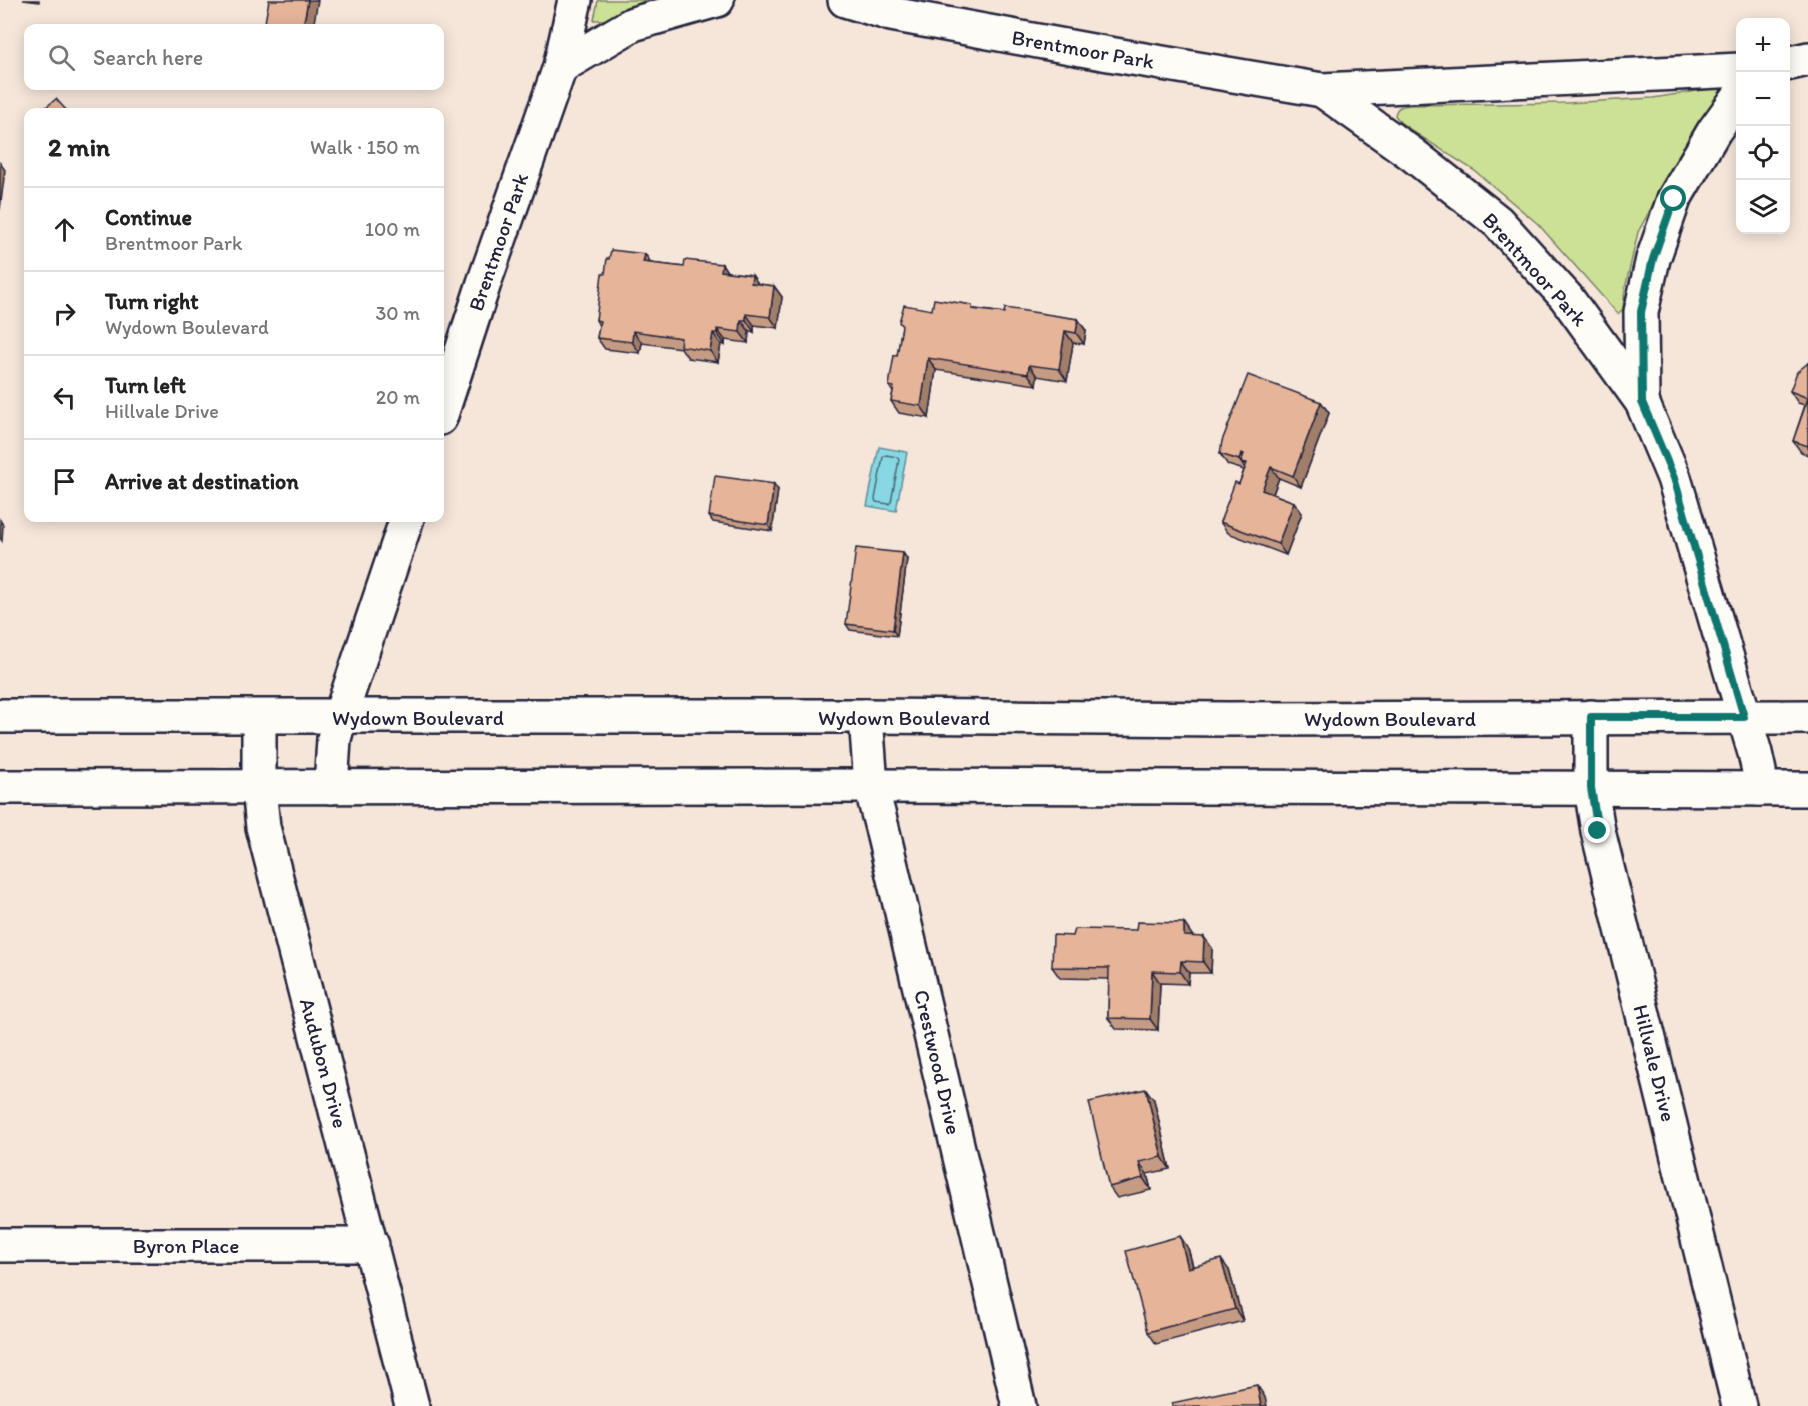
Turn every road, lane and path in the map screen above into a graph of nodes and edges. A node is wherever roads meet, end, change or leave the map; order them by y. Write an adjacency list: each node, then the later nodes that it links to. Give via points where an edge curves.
1 (575, 0): 6 (street, Brentmoor Park)
2 (717, 0): 6 (street, via 633,24)
3 (845, 0): 8 (street, Brentmoor Park, via 902,16)
4 (1808, 59): 5 (street)
5 (1790, 63)
6 (560, 67): 11 (street, Brentmoor Park)
7 (1736, 70): 8 (street, Brentmoor Park)
8 (1322, 90): 10 (street, Brentmoor Park, via 1498,222 1566,297)
9 (1736, 100): 10 (street, Brentmoor Park, via 1713,131 1674,199 1653,259 1641,312)
10 (1642, 402): 18 (street, Brentmoor Park, via 1674,478)
11 (444, 406)
12 (406, 522): 16 (street)
13 (0, 716): 15 (street, Wydown Boulevard)
14 (866, 716): 16 (street, Wydown Boulevard); 17 (street, Wydown Boulevard); 20 (street, Crestwood Drive)
15 (259, 717): 16 (street, Wydown Boulevard); 23 (street, Audubon Drive)
16 (340, 717): 22 (street, via 334,739)
17 (1591, 717): 18 (street, Wydown Boulevard); 24 (street, Hillvale Drive)
18 (1744, 717): 19 (street, Wydown Boulevard); 25 (street, Brentmoor Park, via 1757,762)
19 (1808, 717)
20 (871, 786): 22 (street); 24 (street); 30 (street, Crestwood Drive)
21 (0, 787): 23 (street)
22 (331, 787): 23 (street)
23 (259, 788): 28 (street, Audubon Drive, via 263,827)
24 (1591, 788): 25 (street); 31 (street, Hillvale Drive, via 1601,843)
25 (1759, 789): 26 (street)
26 (1808, 789)
27 (0, 1245): 28 (street, Byron Place)
28 (372, 1245): 29 (street, Audubon Drive)
29 (412, 1406)
30 (1019, 1406)
31 (1739, 1406)

